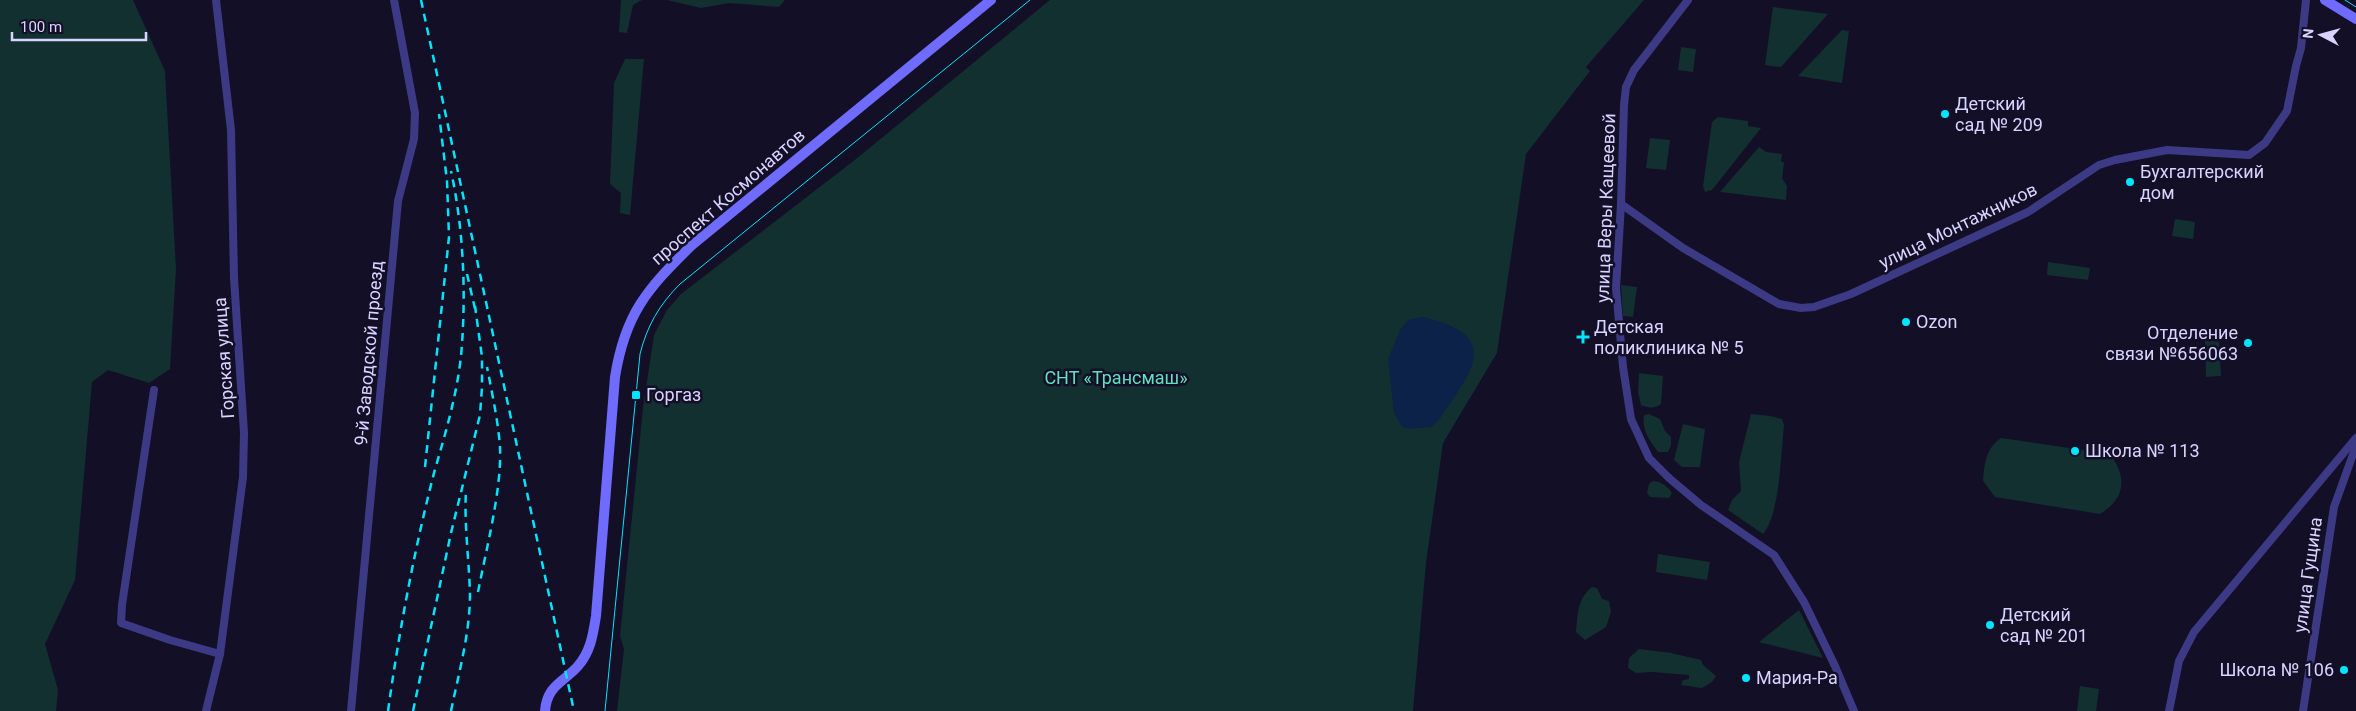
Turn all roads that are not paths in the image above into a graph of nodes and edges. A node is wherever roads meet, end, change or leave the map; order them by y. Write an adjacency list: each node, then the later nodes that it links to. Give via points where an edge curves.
1 (216, 0): 12 (street, Горская улица, via 231,130 234,278 244,433 243,477)
2 (394, 0): 14 (street, 9-й Заводской проезд, via 416,113 414,139 398,201)
3 (991, 0): 15 (main road, проспект Космонавтов, via 691,246 656,282 632,316 619,353 615,377 592,642 577,666 549,694)
4 (1688, 0): 8 (street, улица Веры Кащеевой, via 1643,57 1626,87)
5 (2306, 0): 8 (street, улица Монтажников, via 2302,48 2287,111 2265,143 2249,155 2167,150 2100,165 2028,212 1851,294 1814,307 1779,304 1683,248)
6 (2325, 0): 7 (main road)
7 (2356, 20)
8 (1621, 204): 16 (street, улица Веры Кащеевой, via 1616,288 1631,419 1649,458 1669,478 1774,555 1804,602)
9 (154, 390): 12 (street, via 122,623)
10 (2356, 438): 17 (street, via 2194,632 2180,661)
11 (2356, 446): 18 (street, улица Гущина, via 2334,507)
12 (220, 654): 13 (street, Горская улица)
13 (206, 711)
14 (351, 711)
15 (545, 711)
16 (1854, 711)
17 (2169, 711)
18 (2303, 711)

